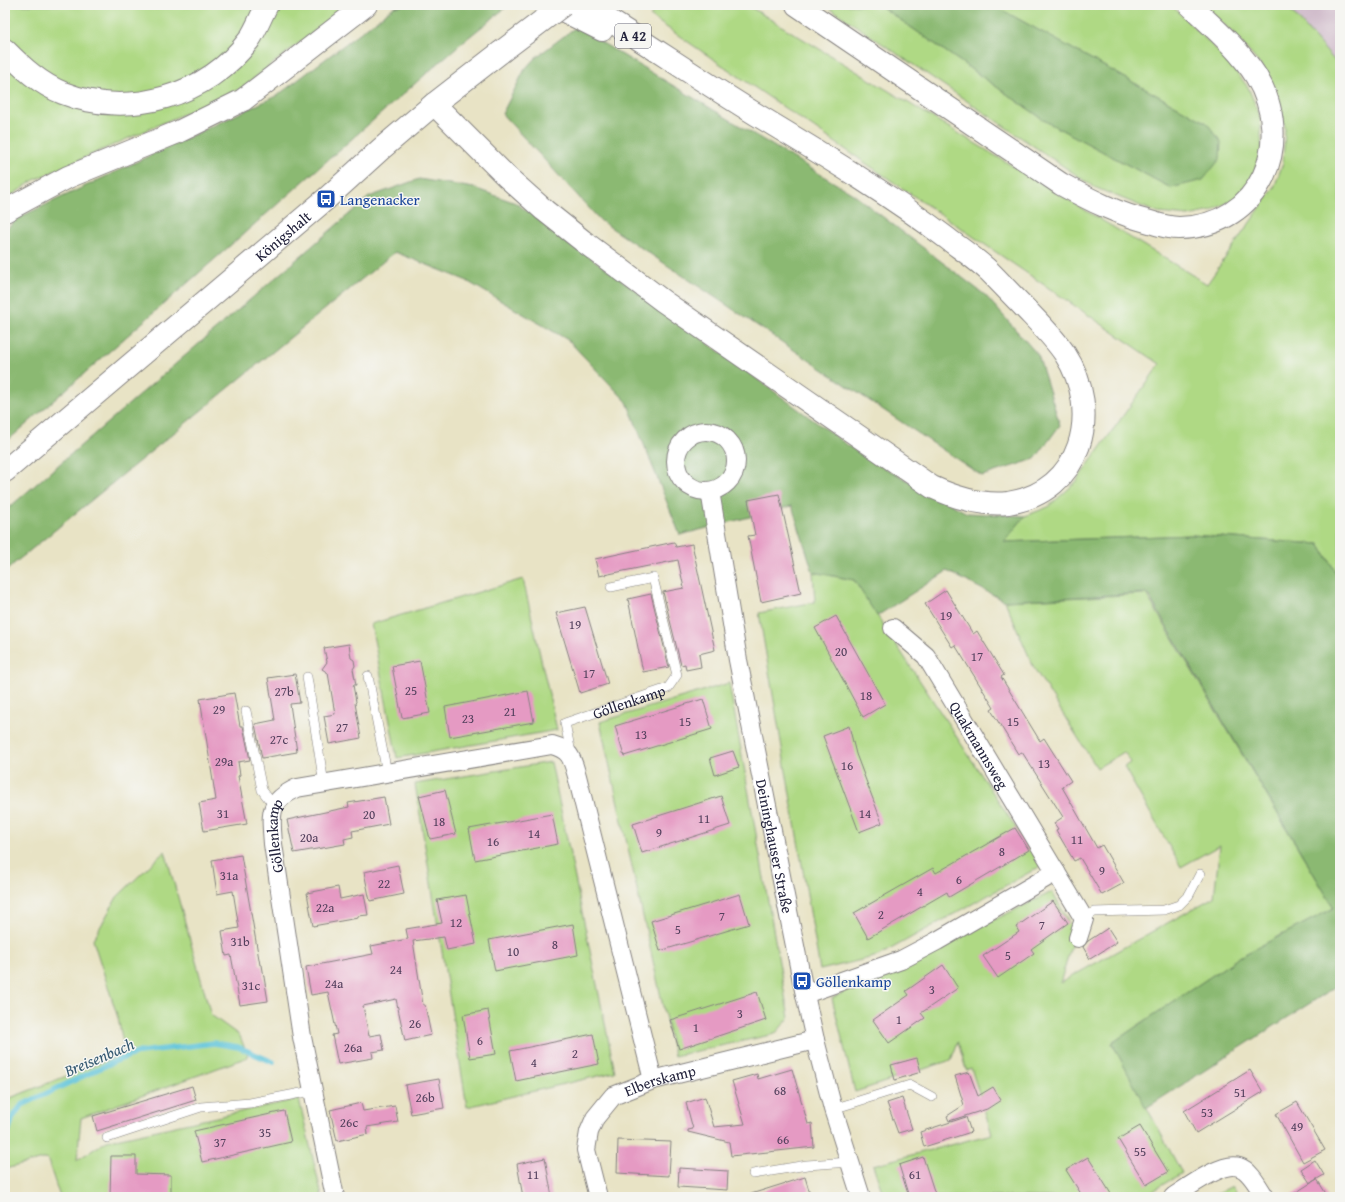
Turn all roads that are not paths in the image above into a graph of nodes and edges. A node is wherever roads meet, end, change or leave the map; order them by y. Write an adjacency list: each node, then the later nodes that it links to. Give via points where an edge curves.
1 (267, 5): 8 (main road, via 249,40 220,70 185,91 145,103 104,103 63,93 27,72)
2 (366, 5): 11 (main road, via 243,100 178,132 68,177)
3 (552, 5): 9 (main road)
4 (563, 5): 10 (main road, Königshalt, bridge)
5 (585, 5): 9 (main road, A 42)
6 (797, 5): 7 (main road, via 1061,184 1095,203 1126,216 1178,228 1198,226 1222,218 1240,207 1256,191 1264,175 1273,140 1272,120 1256,77 1239,54)
7 (1190, 5)
8 (5, 50)
9 (681, 68): 10 (main road, via 920,218 988,270 1046,330 1066,355 1080,386 1084,409 1083,429 1077,451 1066,470 1050,487 1023,499 1008,503 990,503 969,501 950,495 916,477 663,301 583,241 506,176)
10 (434, 104): 12 (main road, Königshalt, via 381,148 326,200)
11 (5, 211)
12 (5, 471)
13 (710, 491): 27 (street, Deininghauser Straße, via 738,660)
14 (611, 587): 19 (lane, Göllenkamp, via 653,578 677,675 668,688 565,723)
15 (893, 628): 23 (street, Quakmannsweg, via 926,656)
16 (368, 676): 20 (lane)
17 (307, 678): 21 (lane)
18 (246, 712): 22 (lane, via 262,790)
19 (572, 758): 20 (street, Göllenkamp, via 563,748 552,745); 29 (street, Göllenkamp)
20 (387, 773): 21 (street, Göllenkamp)
21 (324, 784): 22 (street, Göllenkamp, via 297,788 283,795)
22 (274, 806): 30 (street, Göllenkamp, via 271,819 272,844 288,956)
23 (1056, 872): 25 (street, Quakmannsweg); 27 (street, via 901,960)
24 (1200, 874): 25 (lane, via 1189,895 1179,904 1164,910 1094,912)
25 (1084, 919): 26 (street)
26 (1078, 938)
27 (805, 994): 28 (street, Deininghauser Straße)
28 (814, 1040): 29 (street, Elberskamp); 32 (street, Deininghauser Straße)
29 (653, 1080): 37 (street, Elberskamp, via 613,1096 595,1118 586,1150)
30 (312, 1091): 33 (lane, via 250,1103 201,1107); 36 (street, Göllenkamp)
31 (932, 1097): 32 (lane, via 910,1085)
32 (833, 1109): 34 (street, Deininghauser Straße)
33 (107, 1138)
34 (850, 1162): 35 (lane, via 807,1165); 38 (street, Deininghauser Straße)
35 (753, 1174)
36 (335, 1197)
37 (598, 1197)
38 (861, 1197)
39 (1173, 1197): 40 (street, via 1228,1166 1246,1171)
40 (1265, 1197)

